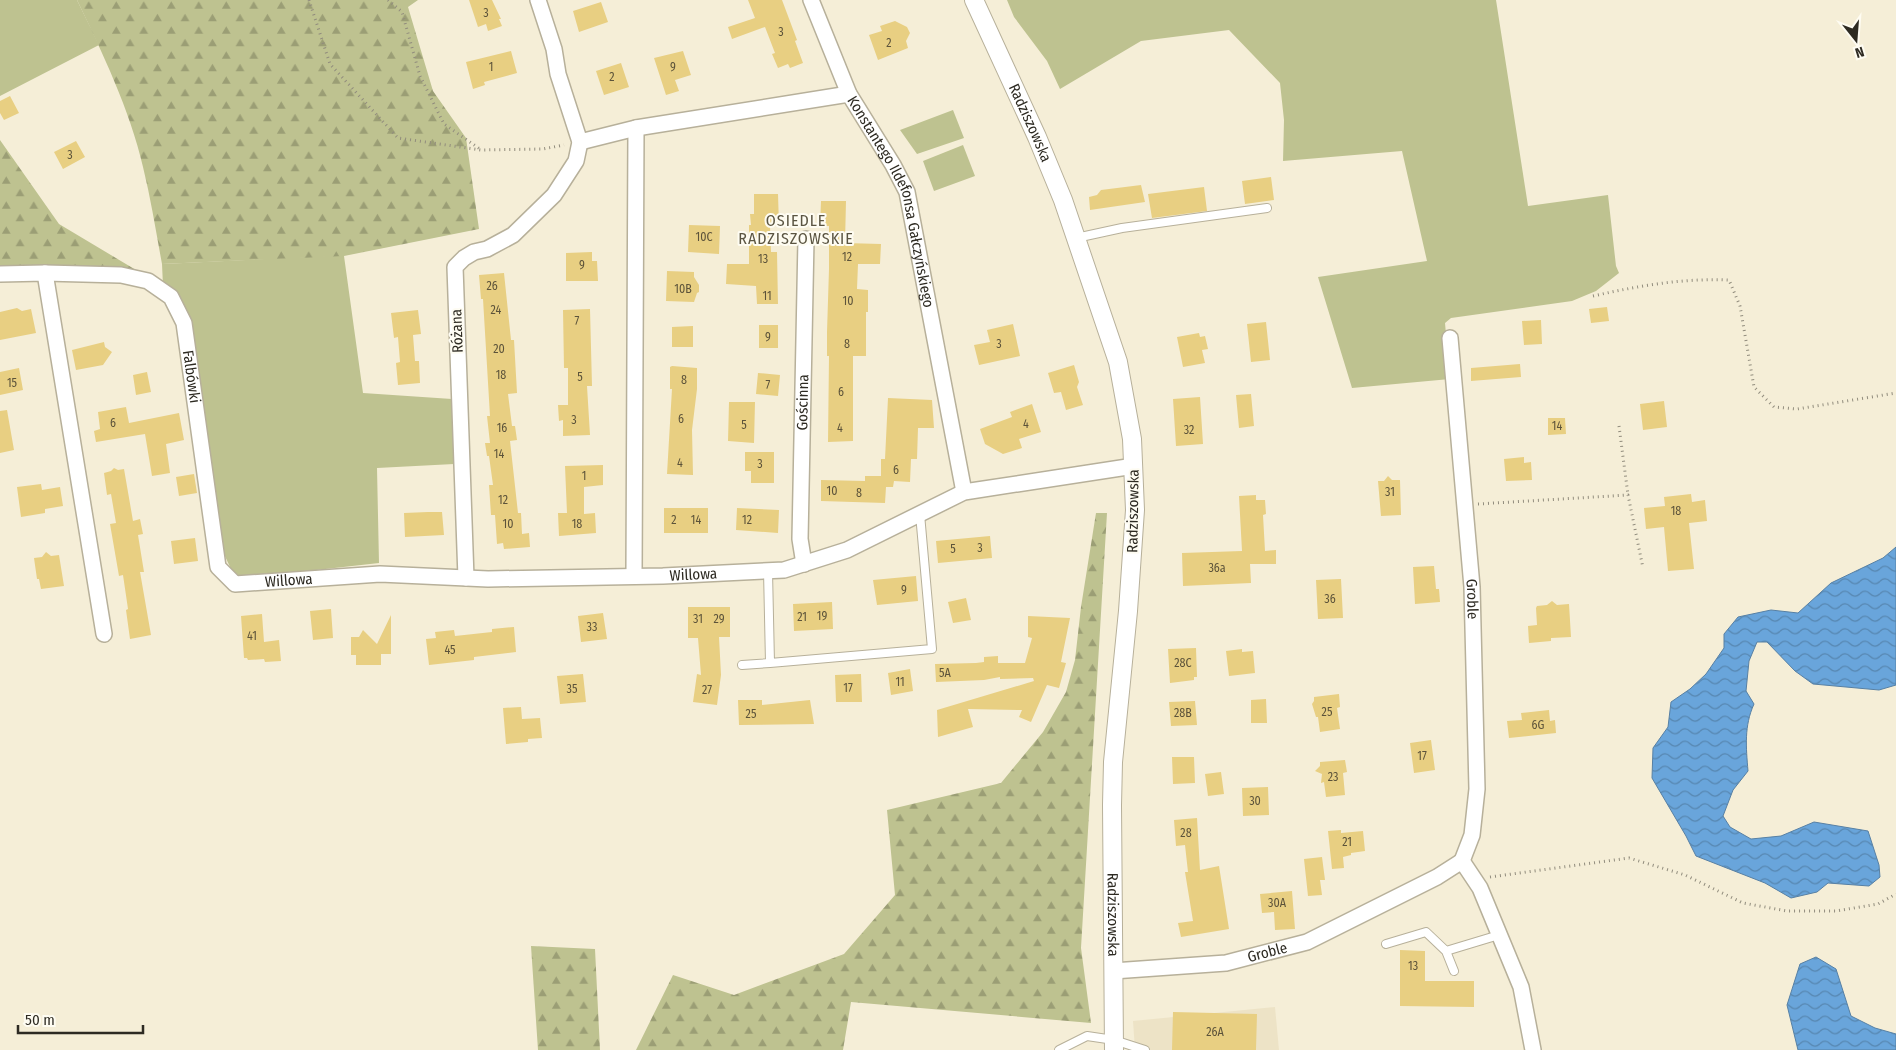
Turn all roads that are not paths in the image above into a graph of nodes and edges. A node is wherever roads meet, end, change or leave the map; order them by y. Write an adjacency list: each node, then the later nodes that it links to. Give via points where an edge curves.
1 (528, 0): 5 (street, via 544,50)
2 (538, 0): 5 (street, via 554,49)
3 (811, 0): 6 (street)
4 (974, 0): 10 (street, Radziszowska, via 1037,137)
5 (558, 74): 8 (street)
6 (849, 94): 7 (street, Konstantego Ildefonsa Gałczyńskiego); 16 (street, Konstantego Ildefonsa Gałczyńskiego, via 907,192)
7 (636, 128): 8 (street, Konstantego Ildefonsa Gałczyńskiego); 20 (street)
8 (580, 142): 21 (street, Różana, via 576,161 554,196 513,236 487,250 474,252 455,267)
9 (1267, 208): 10 (lane, via 1122,228)
10 (1076, 238): 15 (street, Radziszowska, via 1118,362)
11 (806, 239): 18 (street, Gościnna, via 800,539)
12 (45, 273): 13 (street, Falbówki); 22 (street, Falbówki, via 121,275 148,281 171,296 184,323 218,567); 23 (street)
13 (0, 274)
14 (1450, 338): 26 (street, Groble, via 1472,586 1477,789 1472,835)
15 (1134, 466): 16 (street, Willowa); 30 (street, Radziszowska, via 1135,510 1128,611 1113,762)
16 (964, 492): 17 (street, Willowa)
17 (920, 514): 18 (street, Willowa, via 847,550); 24 (lane, via 932,649)
18 (804, 564): 19 (street, Willowa)
19 (768, 571): 20 (street, Willowa); 24 (lane)
20 (634, 576): 21 (street, Willowa)
21 (466, 578): 22 (street, Willowa, via 380,574)
22 (235, 584)
23 (104, 634)
24 (770, 663): 25 (lane)
25 (742, 665)
26 (1462, 861): 27 (street, via 1480,888); 30 (street, Groble, via 1437,877 1307,942 1226,963)
27 (1499, 935): 29 (lane); 36 (street, via 1521,987)
28 (1386, 944): 29 (lane, via 1426,932)
29 (1446, 951): 31 (lane)
30 (1114, 971): 32 (street, Radziszowska)
31 (1454, 971)
32 (1114, 1045): 33 (lane, via 1087,1036); 35 (lane)
33 (1074, 1046): 34 (lane)
34 (1059, 1050)
35 (1145, 1050)
36 (1533, 1050)

